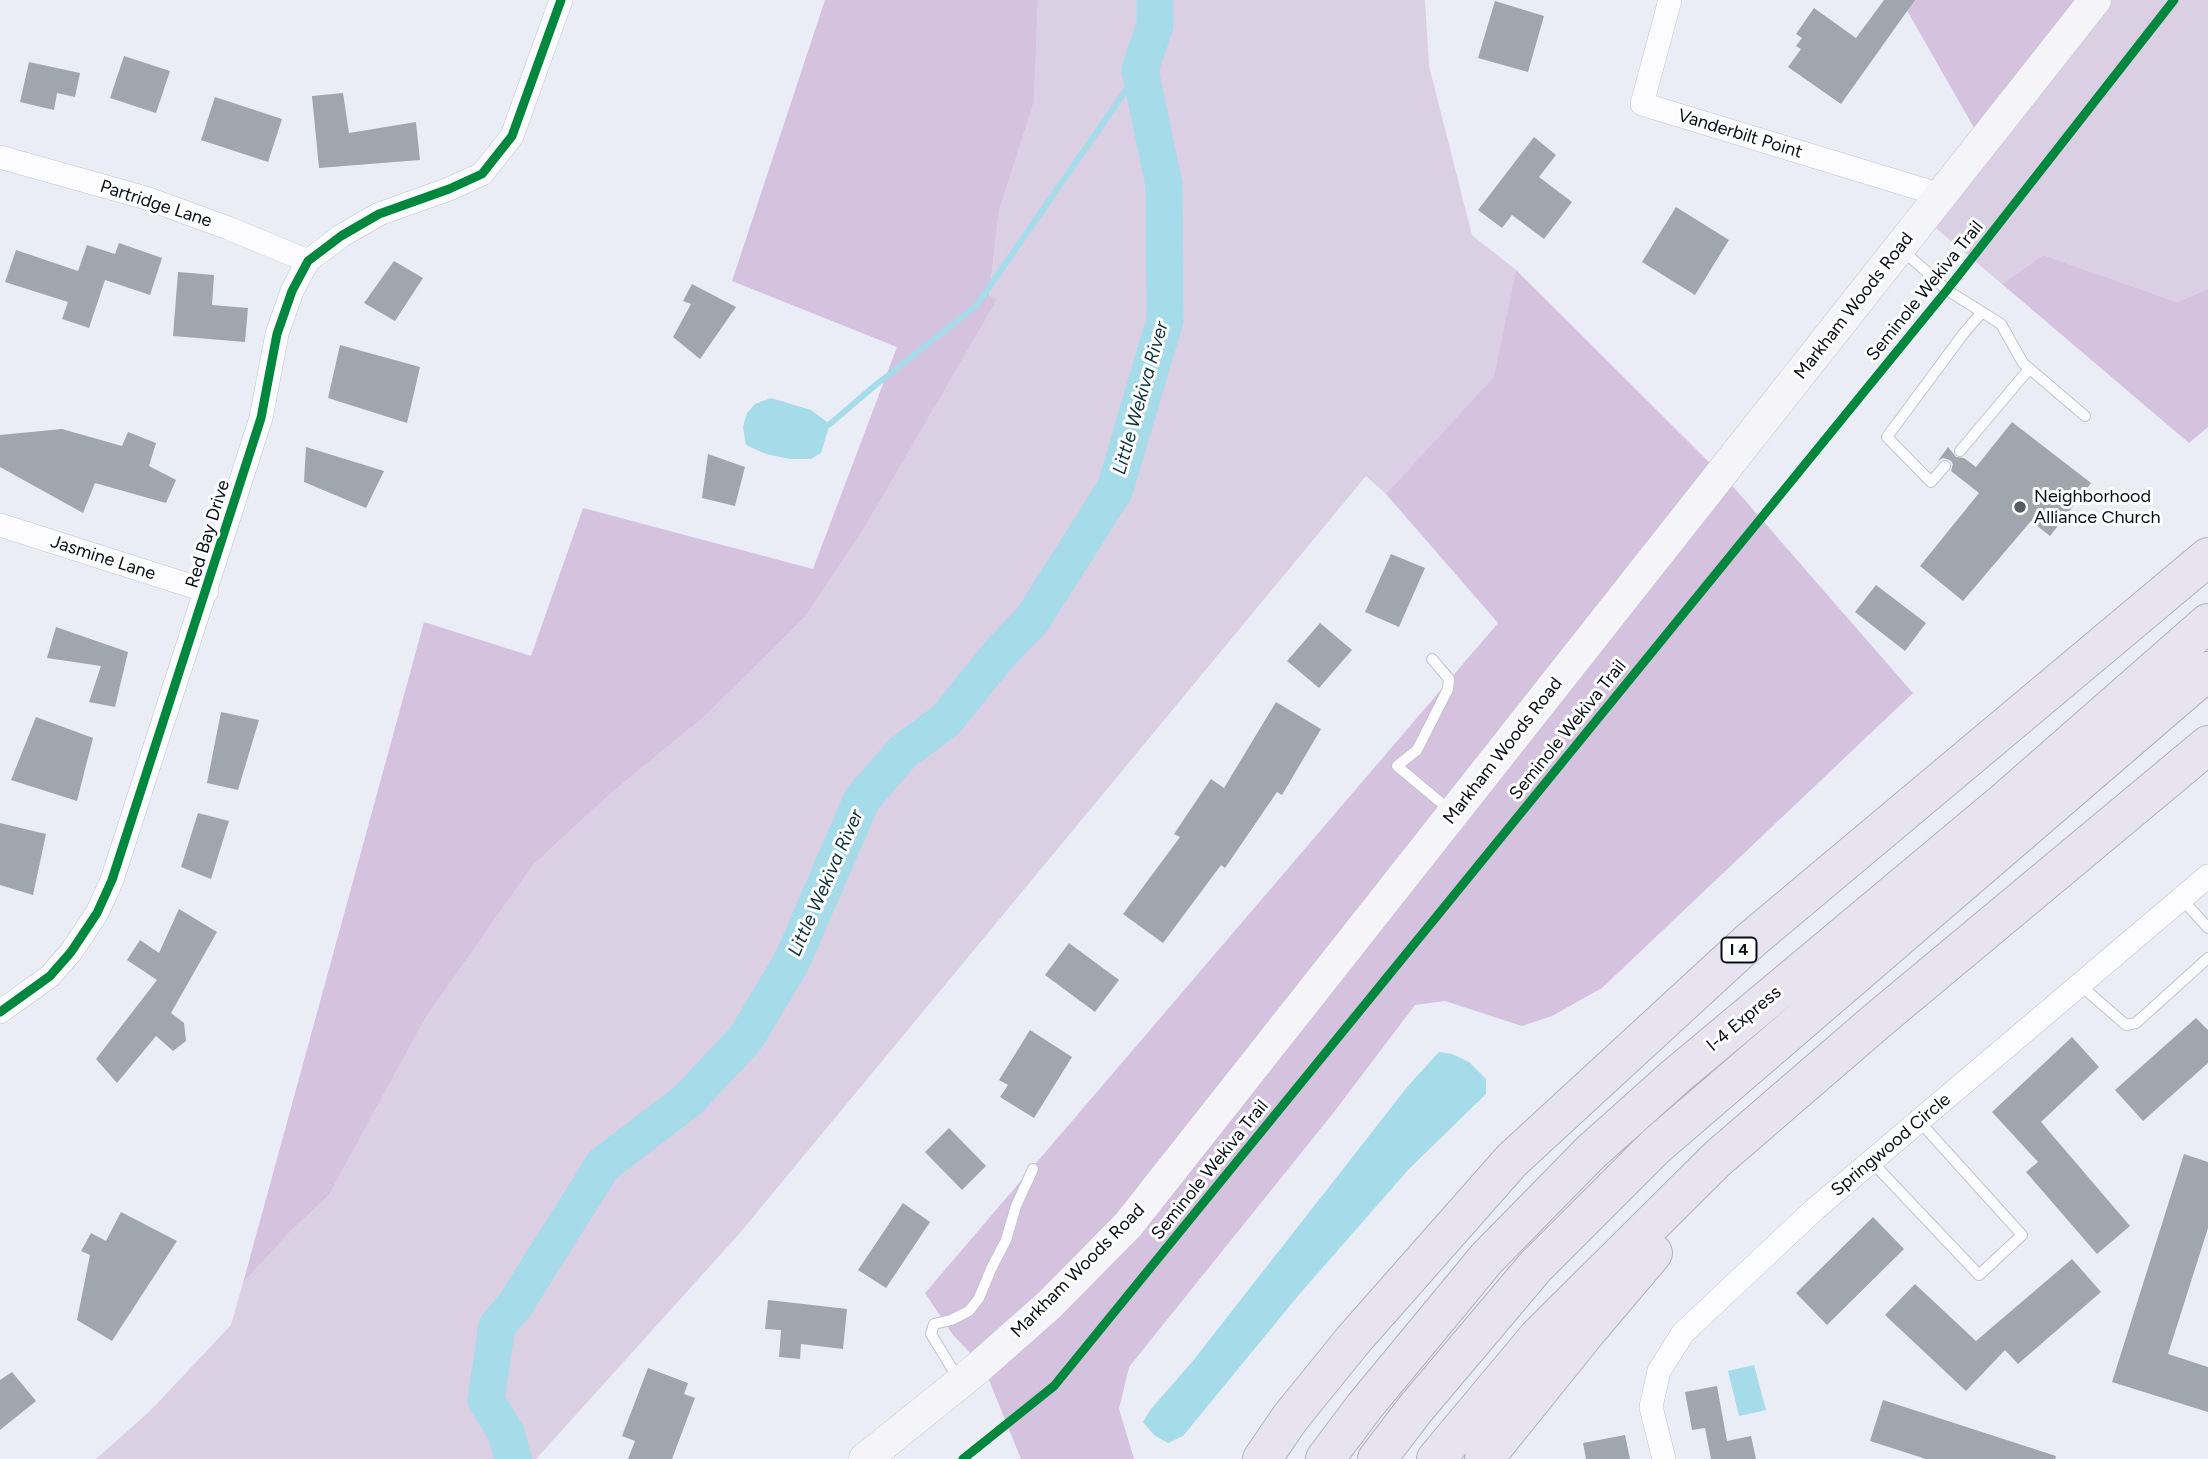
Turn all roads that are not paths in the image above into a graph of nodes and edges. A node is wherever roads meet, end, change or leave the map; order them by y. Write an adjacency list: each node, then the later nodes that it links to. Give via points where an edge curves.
1 (561, 0): 7 (street, Red Bay Drive, via 512,136 482,174 379,214)
2 (1670, 0): 5 (street, Vanderbilt Point, via 1642,104)
3 (2095, 0): 5 (main road, Markham Woods Road)
4 (0, 157): 7 (street, Partridge Lane, via 146,198)
5 (1941, 195): 6 (main road, Markham Woods Road)
6 (1899, 248): 8 (lane, via 1947,290); 20 (main road, Markham Woods Road)
7 (308, 261): 15 (street, Red Bay Drive, via 277,334 261,418)
8 (1982, 312): 9 (lane, via 2001,324); 12 (lane, via 1887,437 1931,482)
9 (2029, 369): 10 (lane); 11 (lane)
10 (2085, 416)
11 (1960, 451)
12 (1945, 466)
13 (0, 525): 15 (street, Jasmine Lane)
14 (2208, 557): 32 (highway, I 4, via 1751,940 1512,1160)
15 (207, 591): 26 (street, Red Bay Drive, via 97,913 50,976)
16 (2208, 623): 36 (highway, I-4 Express, via 2005,802 1591,1152 1487,1258)
17 (1432, 659): 20 (lane, via 1448,679 1448,689 1417,750 1397,766)
18 (2208, 671): 37 (highway, via 1656,1146 1535,1267)
19 (2208, 746): 28 (highway)
20 (1453, 813): 31 (main road, Markham Woods Road, via 1128,1225 1049,1305)
21 (2208, 876): 22 (street, Springwood Circle)
22 (2182, 899): 23 (lane); 25 (street, Springwood Circle)
23 (2208, 928)
24 (2208, 958): 25 (lane, via 2136,1023 2126,1025)
25 (2080, 985): 27 (street, Springwood Circle)
26 (0, 1012)
27 (1919, 1121): 29 (street, Springwood Circle); 29 (lane, via 2022,1235 1979,1275)
28 (1717, 1159): 38 (highway, via 1537,1338); 39 (highway, via 1677,1224)
29 (1871, 1161): 40 (street, Springwood Circle, via 1683,1333 1659,1371 1651,1407)
30 (1033, 1169): 31 (lane, via 979,1298 969,1311 934,1324 931,1334)
31 (960, 1382): 33 (main road, Markham Woods Road)
32 (1290, 1418): 34 (highway); 35 (highway, I 4)
33 (865, 1459)
34 (1245, 1459)
35 (1262, 1459)
36 (1325, 1459)
37 (1377, 1459)
38 (1436, 1459)
39 (1484, 1459)
40 (1664, 1459)

